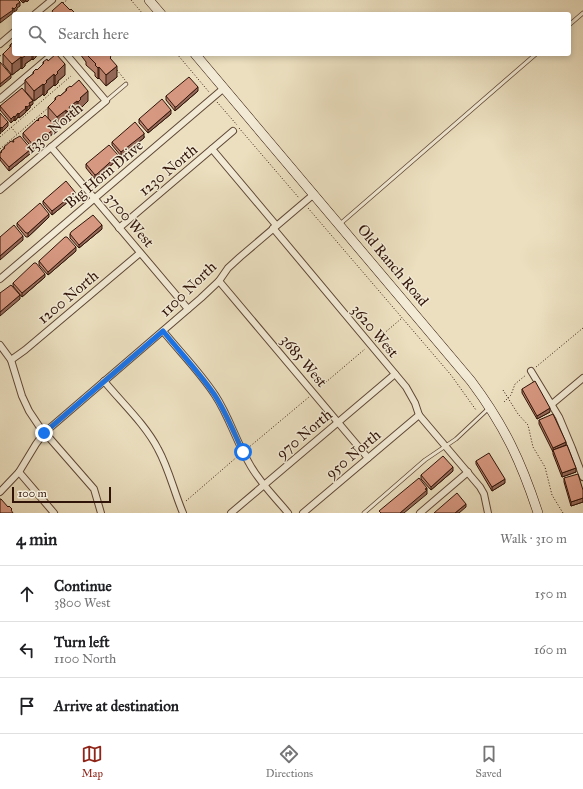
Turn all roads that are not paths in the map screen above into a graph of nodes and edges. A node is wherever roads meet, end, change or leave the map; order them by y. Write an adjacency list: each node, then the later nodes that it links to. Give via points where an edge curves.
1 (52, 0): 3 (street)
2 (149, 0): 4 (street)
3 (37, 12)
4 (159, 12)
5 (583, 13): 6 (lane)
6 (571, 23)
7 (12, 34): 8 (street)
8 (0, 44)
9 (51, 56): 15 (street)
10 (68, 56): 16 (street)
11 (197, 56): 14 (street, Old Ranch Road)
12 (534, 56): 23 (lane)
13 (127, 83): 16 (lane)
14 (224, 88): 21 (street, Old Ranch Road); 22 (street, Big Horn Drive)
15 (0, 99)
16 (106, 101): 18 (street, 1330 North)
17 (233, 131): 19 (street, 1230 North)
18 (51, 147): 20 (street, 1330 North); 22 (street, 3700 West)
19 (212, 149): 24 (street, 3620 West); 25 (street, 1230 North)
20 (2, 186)
21 (314, 194): 23 (street, Old Ranch Road); 24 (street, 1100 North)
22 (94, 198): 25 (street, 3700 West); 27 (street, Big Horn Drive)
23 (340, 224): 38 (street, Old Ranch Road)
24 (275, 227): 28 (street, 1100 North, via 233,263); 34 (street, 3620 West)
25 (119, 228): 26 (street, 3700 West)
26 (140, 252): 29 (street, 3700 West); 32 (street, 1200 North)
27 (0, 279)
28 (219, 281): 29 (street, 1100 North); 40 (street, 3685 West)
29 (188, 309): 30 (street, 1100 North)
30 (163, 331): 36 (street, 1100 North); 47 (street, via 215,395 249,464)
31 (0, 345): 32 (street)
32 (11, 360): 41 (street, via 25,404)
33 (531, 371): 37 (street)
34 (395, 374): 39 (street, 3620 West, via 406,387); 40 (street, 970 North)
35 (583, 378): 37 (street)
36 (104, 381): 41 (street, 1100 North); 51 (street, via 158,448)
37 (552, 404): 46 (street)
38 (491, 407): 42 (lane); 58 (street, Old Ranch Road, via 520,462)
39 (419, 415): 42 (street, 3620 West); 43 (street, 950 North)
40 (338, 421): 43 (street, 3685 West); 47 (street, 970 North)
41 (44, 433): 44 (street, 1100 North); 50 (street, via 94,489)
42 (445, 447): 45 (street, 3620 West); 55 (lane, via 425,460)
43 (368, 458): 54 (street, 950 North)
44 (19, 472): 48 (street, 1100 North); 49 (street)
45 (468, 472): 56 (street); 57 (street, 3620 West, via 482,490)
46 (583, 477)
47 (264, 485): 52 (street, 970 North); 53 (street)
48 (0, 492)
49 (54, 513)
50 (101, 513)
51 (183, 513)
52 (231, 513)
53 (288, 513)
54 (303, 513)
55 (364, 513)
56 (420, 513)
57 (488, 513)
58 (538, 513)

